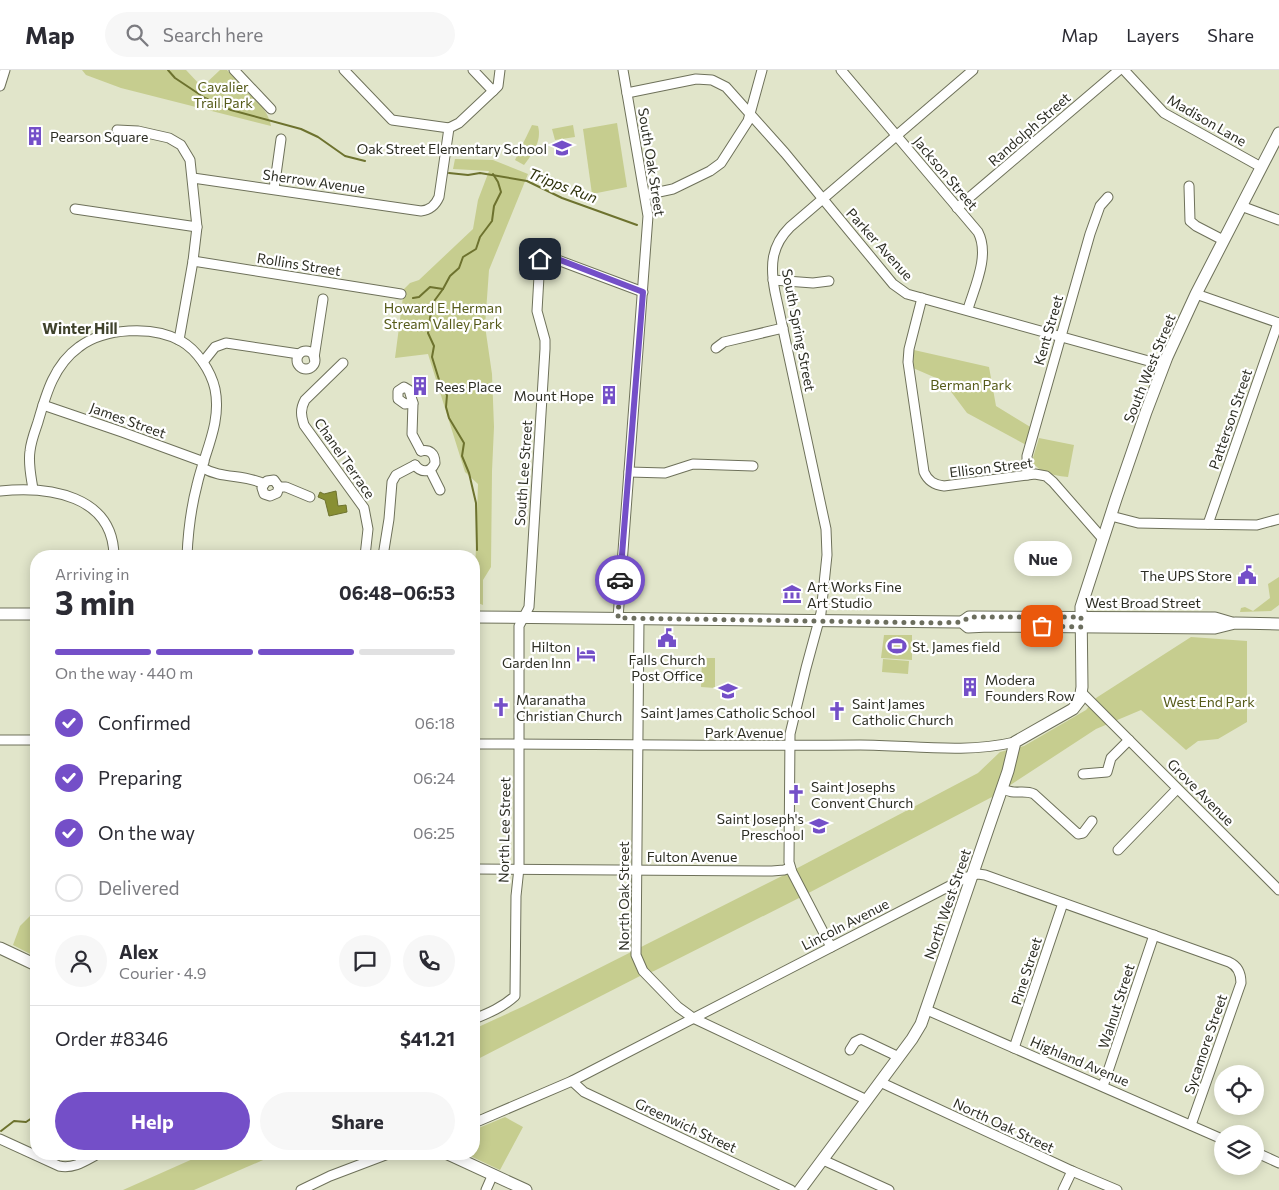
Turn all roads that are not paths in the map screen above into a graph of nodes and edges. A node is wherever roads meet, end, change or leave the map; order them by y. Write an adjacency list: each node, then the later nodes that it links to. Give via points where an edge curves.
1 (5, 70): 12 (street)
2 (234, 70): 15 (street)
3 (344, 70): 17 (street, via 392,120)
4 (473, 70): 13 (street)
5 (500, 70): 13 (street)
6 (623, 70): 14 (street, South Oak Street)
7 (762, 70): 16 (street)
8 (841, 70): 20 (street, Jackson Street)
9 (972, 70): 20 (street, South Spring Street)
10 (1119, 70): 30 (street, Randolph Street)
11 (1124, 70): 22 (street, Madison Lane, via 1164,113)
12 (0, 86)
13 (494, 92): 17 (street)
14 (627, 93): 16 (street, Parker Avenue, via 696,79 712,80 726,87); 26 (street, South Oak Street)
15 (271, 110)
16 (750, 113): 26 (street, via 730,151 715,168 673,188); 28 (street, Parker Avenue)
17 (449, 128): 25 (street, Sherrow Avenue, via 439,197 430,208 421,211)
18 (117, 130): 23 (street, via 138,131 174,140 188,154)
19 (1279, 133): 22 (main road, South West Street)
20 (896, 135): 28 (street, South Spring Street); 30 (street, Jackson Street)
21 (281, 139): 25 (street)
22 (1261, 166): 29 (main road, South West Street)
23 (193, 178): 25 (street, Sherrow Avenue); 33 (street)
24 (1189, 186): 34 (street, via 1190,221)
25 (274, 189)
26 (645, 195): 38 (street, South Oak Street, via 647,229)
27 (1108, 197): 46 (street, Kent Street, via 1100,206 1092,227)
28 (823, 198): 36 (street, South Spring Street, via 780,239 773,256); 41 (street, Parker Avenue, via 893,284 907,294)
29 (1241, 206): 32 (street); 34 (main road, South West Street)
30 (957, 208): 43 (street, Jackson Street, via 978,232 983,245 983,256)
31 (75, 209): 33 (street)
32 (1279, 220)
33 (197, 227): 35 (street)
34 (1223, 240): 40 (main road, South West Street)
35 (193, 261): 39 (street, Rollins Street); 47 (street)
36 (773, 280): 37 (street); 45 (street, South Spring Street)
37 (829, 281)
38 (643, 292): 61 (street, South Oak Street); 80 (street, South Lee Street, via 555,258 540,259 536,304 546,349 529,607)
39 (401, 294)
40 (1196, 294): 44 (street); 53 (main road, South West Street)
41 (922, 298): 43 (street, Parker Avenue); 62 (street, Ellison Street, via 908,357 924,472 930,481 944,486)
42 (323, 299): 50 (street)
43 (968, 309): 46 (street, Parker Avenue)
44 (1278, 323): 71 (street, Patterson Street)
45 (783, 328): 48 (street, via 724,342); 83 (street, South Spring Street, via 826,529 827,555)
46 (1061, 336): 53 (street, Parker Avenue); 62 (street, Kent Street, via 1027,456)
47 (180, 340): 51 (street); 55 (street, via 132,331 106,334 90,341 65,360 53,378)
48 (716, 348)
49 (299, 354): 50 (street, via 309,352); 50 (street, via 298,363 304,368 312,366); 51 (street, via 226,343 215,347)
50 (314, 358)
51 (203, 362): 57 (street, via 215,387 217,404)
52 (343, 363): 75 (street, Chanel Terrace, via 304,400 302,417 304,425 364,508 368,529)
53 (1163, 365): 69 (main road, South West Street)
54 (413, 404): 56 (street, via 412,434)
55 (43, 405): 57 (street, James Street); 65 (street, via 30,452)
56 (421, 451): 58 (street, via 415,458); 60 (street, via 429,451 434,456 435,463)
57 (203, 465): 63 (street, James Street, via 214,474 257,480); 74 (street, via 194,499)
58 (415, 466): 60 (street, via 422,471); 76 (street, via 396,475 392,482)
59 (752, 466): 61 (street, via 693,464 662,473)
60 (430, 470): 66 (street)
61 (629, 472): 81 (street, South Oak Street)
62 (1026, 475): 72 (street, Ellison Street, via 1041,474 1051,479)
63 (264, 484): 64 (street, via 267,480 274,480); 64 (street, via 263,491 270,496 277,494)
64 (280, 487): 68 (street)
65 (33, 489): 67 (street); 73 (street, via 63,495 92,508 110,530)
66 (440, 490)
67 (0, 491)
68 (310, 498)
69 (1110, 516): 71 (street, via 1138,523); 72 (main road, South West Street)
70 (1279, 519): 71 (street, via 1257,525)
71 (1208, 524)
72 (1103, 539): 84 (main road, South West Street, via 1081,608)
73 (113, 550)
74 (189, 550)
75 (366, 550)
76 (384, 550)
77 (0, 614): 78 (main road)
78 (30, 614)
79 (480, 617): 80 (main road, West Broad Street)
80 (524, 617): 81 (main road, West Broad Street); 92 (street, North Lee Street, via 519,626)
81 (618, 618): 82 (main road, West Broad Street)
82 (639, 618): 83 (main road, West Broad Street); 93 (street, North Oak Street)
83 (819, 620): 84 (main road, West Broad Street, via 962,622 968,627); 94 (street, South Spring Street)
84 (1081, 622): 85 (main road, West Broad Street, via 1215,628 1235,623); 86 (main road)
85 (1279, 624)
86 (1082, 693): 89 (street, Grove Avenue); 90 (main road, via 1073,708)
87 (0, 740): 88 (street)
88 (30, 740)
89 (1129, 740): 95 (street, via 1111,758 1107,772); 97 (street, Grove Avenue)
90 (1014, 742): 94 (street, Park Avenue, via 993,747 958,748); 96 (main road, North West Street)
91 (480, 744): 92 (street, Park Avenue)
92 (519, 744): 93 (street, Park Avenue); 100 (street, North Lee Street)
93 (638, 745): 94 (street, Park Avenue); 103 (street, North Oak Street)
94 (789, 746): 101 (street, South Spring Street)
95 (1083, 774)
96 (1002, 788): 98 (street, via 1010,793 1034,794 1078,834 1083,833); 104 (main road, North West Street)
97 (1177, 789): 99 (street); 105 (street, Grove Avenue)
98 (1092, 821)
99 (1118, 850)
100 (519, 868): 102 (street, Fulton Avenue); 103 (street, Fulton Avenue); 112 (street, North Lee Street, via 515,996)
101 (790, 868): 103 (street, Fulton Avenue, via 772,871); 108 (street)
102 (480, 869)
103 (636, 869): 113 (street, North Oak Street, via 638,961 643,971)
104 (974, 874): 106 (street, via 985,874); 108 (street, Lincoln Avenue); 111 (main road, North West Street)
105 (1279, 890)
106 (1063, 902): 107 (street); 114 (street, Pine Street)
107 (1154, 935): 119 (street, Walnut Street); 122 (street, Sycamore Street, via 1229,962 1239,972 1241,983)
108 (831, 947): 113 (street, Lincoln Avenue)
109 (0, 948): 110 (main road)
110 (30, 962)
111 (927, 1010): 114 (street, Highland Avenue); 116 (main road, North West Street, via 918,1030)
112 (480, 1016)
113 (693, 1018): 117 (street, Lincoln Avenue); 120 (street, North Oak Street)
114 (1014, 1048): 119 (street, Highland Avenue)
115 (850, 1050): 116 (street, via 854,1042 861,1039)
116 (899, 1057): 118 (main road, North West Street)
117 (572, 1081): 121 (street, Lincoln Avenue); 137 (street, Greenwich Street, via 584,1092)
118 (880, 1082): 120 (main road, North West Street); 133 (street, North Oak Street)
119 (1103, 1086): 122 (street, Highland Avenue)
120 (867, 1100): 131 (main road, North West Street)
121 (480, 1120)
122 (1192, 1125): 123 (street, Highland Avenue)
123 (1214, 1135)
124 (0, 1139): 125 (street)
125 (30, 1152)
126 (1264, 1156): 132 (street)
127 (49, 1160): 128 (street, via 65,1167)
128 (87, 1160)
129 (372, 1160): 135 (street)
130 (456, 1160): 134 (main road)
131 (823, 1160): 138 (main road, North West Street); 139 (street)
132 (1279, 1163)
133 (1072, 1171): 140 (street); 141 (street, North Oak Street)
134 (490, 1185): 136 (main road)
135 (301, 1190)
136 (526, 1190)
137 (791, 1190)
138 (800, 1190)
139 (889, 1190)
140 (1063, 1190)
141 (1117, 1190)

